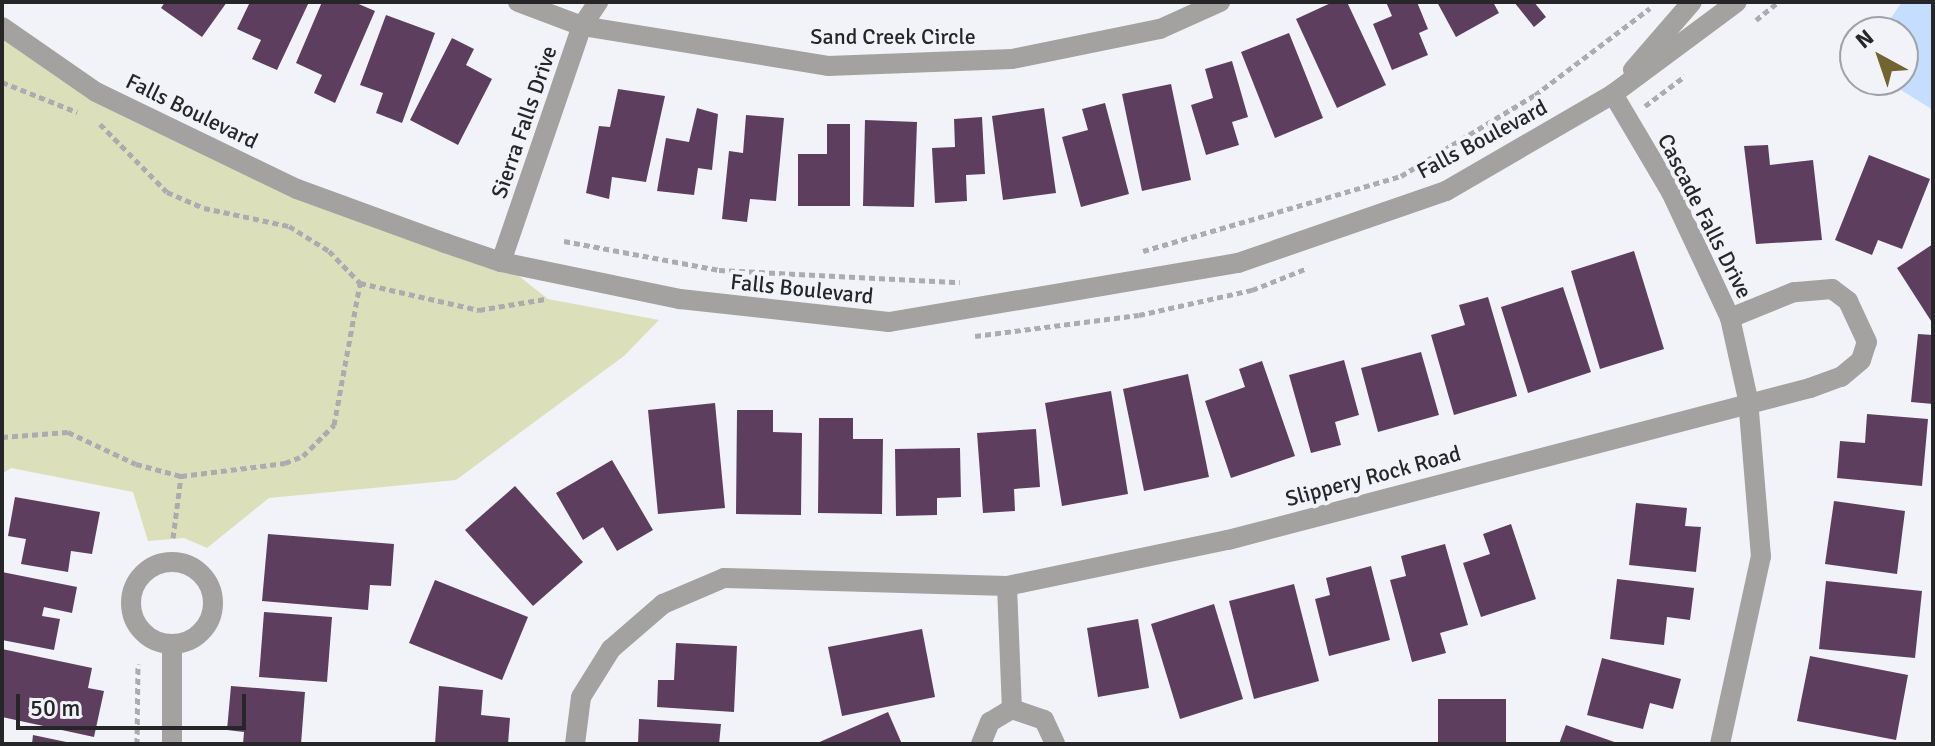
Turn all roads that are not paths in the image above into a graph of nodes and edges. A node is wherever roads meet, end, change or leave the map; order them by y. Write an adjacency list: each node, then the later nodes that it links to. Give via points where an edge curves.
1 (518, 2): 6 (street, Sand Creek Circle)
2 (598, 2): 6 (street, Sierra Falls Drive)
3 (1220, 2): 6 (street, Sand Creek Circle, via 1145,32 1012,59 935,62 828,66)
4 (1692, 2): 8 (street, Falls Boulevard)
5 (1737, 2): 8 (street, Falls Boulevard)
6 (582, 26): 9 (street, Sierra Falls Drive)
7 (2, 27): 9 (street, Falls Boulevard, via 96,92 297,189)
8 (1613, 94): 9 (street, Falls Boulevard, via 1446,191 1238,263 889,322 680,299); 10 (street, Cascade Falls Drive, via 1671,192)
9 (501, 262)
10 (1730, 318): 11 (street, Cascade Falls Drive); 11 (street, Slippery Rock Road, via 1794,292 1832,289 1848,301 1867,342 1861,360 1841,377)
11 (1748, 399): 12 (street, Slippery Rock Road, via 1228,540); 19 (street, Cascade Falls Drive, via 1761,556)
12 (1007, 586): 14 (street); 16 (street, Slippery Rock Road, via 724,578 663,604 611,649 581,697)
13 (172, 644): 13 (street, via 196,635 213,602 204,578 171,561 144,572 131,596 146,635); 15 (street)
14 (1012, 709): 17 (street, via 990,722); 18 (street, via 1044,720)
15 (172, 744)
16 (575, 744)
17 (981, 744)
18 (1055, 744)
19 (1720, 744)

